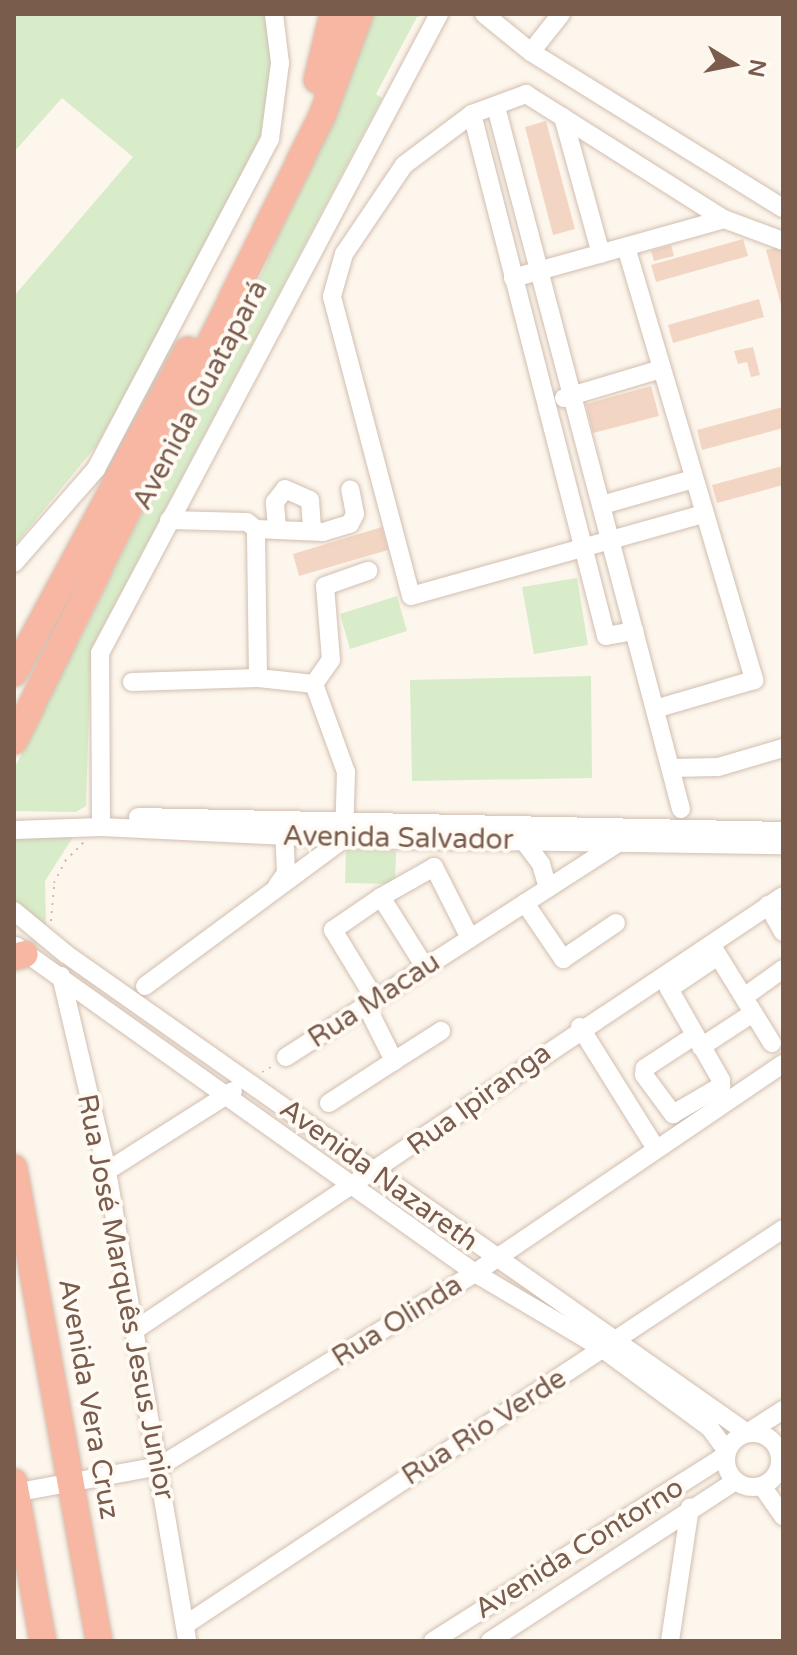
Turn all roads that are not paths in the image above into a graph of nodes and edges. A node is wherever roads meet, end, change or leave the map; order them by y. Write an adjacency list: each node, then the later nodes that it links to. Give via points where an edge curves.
1 (274, 14): 31 (street, via 280,63 270,139 96,469)
2 (333, 14): 34 (highway, Avenida Guatapará, via 310,103 291,148)
3 (360, 14): 35 (highway, Avenida Guatapará, via 322,116)
4 (439, 14): 25 (street, Avenida Guatapará)
5 (484, 14): 7 (street)
6 (561, 14): 7 (street)
7 (531, 52): 11 (street)
8 (496, 107): 9 (street); 10 (street, via 526,94); 16 (street)
9 (472, 114): 17 (street); 30 (street, via 404,165 344,254 332,296 411,596)
10 (563, 117): 12 (street); 15 (street)
11 (783, 208)
12 (724, 219): 13 (street); 14 (street)
13 (783, 241)
14 (626, 247): 15 (street); 18 (street)
15 (601, 254): 16 (street)
16 (540, 271): 17 (street); 19 (street)
17 (513, 278): 20 (street)
18 (661, 369): 19 (street); 21 (street)
19 (573, 395): 20 (street); 23 (street)
20 (546, 403): 30 (street)
21 (693, 479): 23 (street); 24 (street)
22 (350, 489): 28 (street, via 354,519)
23 (602, 505): 29 (street)
24 (703, 514): 29 (street); 40 (street, via 754,680)
25 (169, 520): 27 (street, via 247,522); 46 (street, Avenida Guatapará, via 100,653)
26 (277, 527): 27 (street); 28 (street); 28 (street, via 275,502 285,489 310,500)
27 (256, 529): 37 (street)
28 (312, 531)
29 (612, 543): 30 (street); 33 (street)
30 (585, 549): 33 (street, via 606,636)
31 (14, 563)
32 (368, 571): 39 (street, via 325,586 331,660)
33 (635, 631): 40 (street)
34 (29, 642): 35 (highway); 36 (highway, Avenida Guatapará)
35 (55, 658): 41 (highway, Avenida Guatapará)
36 (14, 673)
37 (258, 678): 38 (street); 39 (street)
38 (132, 682)
39 (314, 684): 50 (street, via 346,772)
40 (655, 709): 43 (street)
41 (14, 741)
42 (783, 748): 43 (street, via 718,767)
43 (671, 768): 44 (street)
44 (681, 809)
45 (14, 818): 46 (street, Avenida Salvador)
46 (101, 821): 47 (street, Avenida Salvador); 49 (street, Avenida Salvador)
47 (284, 829): 50 (street, Avenida Salvador); 56 (street, via 286,873)
48 (639, 829): 50 (street, Avenida Salvador); 51 (street, Avenida Salvador); 53 (street, Rua Macau)
49 (14, 830)
50 (344, 830): 52 (street, Avenida Salvador); 56 (street)
51 (783, 831)
52 (523, 840): 53 (street, Avenida Salvador); 55 (street, via 541,864)
53 (621, 841): 54 (street, Avenida Salvador); 55 (street, Rua Macau)
54 (783, 845)
55 (548, 888): 59 (street, Rua Macau)
56 (271, 895): 70 (street)
57 (381, 897): 63 (street, via 434,867); 67 (street); 72 (street, via 333,930)
58 (776, 900): 62 (street); 64 (street, Rua Ipiranga)
59 (525, 903): 61 (street, via 563,959); 63 (street, Rua Macau)
60 (14, 911): 65 (street, Avenida Nazareth)
61 (616, 923)
62 (783, 932)
63 (470, 938): 67 (street, Rua Macau)
64 (714, 949): 73 (street); 73 (street, via 669,989 697,1041); 75 (street, Rua Ipiranga)
65 (60, 950): 69 (street, Rua José Marquês Jesus Junior); 71 (street, Avenida Nazareth)
66 (18, 952): 69 (street, Avenida Nazareth)
67 (425, 967): 72 (street, Rua Macau)
68 (783, 969): 73 (street)
69 (61, 978): 74 (street, Avenida Nazareth); 86 (street, Rua José Marquês Jesus Junior)
70 (145, 986)
71 (129, 998): 74 (street); 81 (street, Avenida Nazareth)
72 (371, 1002): 78 (street, Rua Macau); 79 (street)
73 (749, 1005): 77 (street)
74 (111, 1015): 82 (street, Avenida Nazareth)
75 (580, 1027): 84 (street); 87 (street, Rua Ipiranga)
76 (441, 1031): 79 (street)
77 (772, 1043)
78 (286, 1057)
79 (394, 1061): 83 (street)
80 (783, 1064): 84 (street, Rua Olinda)
81 (248, 1081): 82 (street); 87 (street, Avenida Nazareth)
82 (226, 1095): 86 (street); 88 (street, Avenida Nazareth)
83 (329, 1103)
84 (655, 1147): 90 (street, Rua Olinda)
85 (14, 1168): 100 (highway, Avenida Vera Cruz)
86 (107, 1171): 92 (street, Rua José Marquês Jesus Junior)
87 (376, 1173): 88 (street, Rua Ipiranga); 90 (street, Avenida Nazareth)
88 (355, 1187): 91 (street, Avenida Nazareth); 92 (street, Rua Ipiranga)
89 (783, 1229): 93 (street, Rua Rio Verde)
90 (494, 1258): 91 (street, Rua Olinda); 93 (street, Avenida Nazareth)
91 (475, 1273): 93 (street, Avenida Nazareth); 98 (street, Rua Olinda)
92 (135, 1330): 98 (street, Rua José Marquês Jesus Junior)
93 (610, 1343): 95 (street, Avenida Nazareth); 96 (street, Avenida Nazareth, via 710,1428); 106 (street, Rua Rio Verde)
94 (783, 1410): 95 (street)
95 (747, 1433): 96 (street); 97 (street, via 769,1438)
96 (726, 1453): 99 (street); 105 (street, Avenida Contorno)
97 (781, 1465): 101 (street)
98 (160, 1466): 100 (street, Rua Olinda); 106 (street, Rua José Marquês Jesus Junior)
99 (735, 1481): 101 (street); 103 (street, Avenida Contorno)
100 (72, 1484): 102 (street, Rua Olinda); 109 (highway, Avenida Vera Cruz)
101 (762, 1486): 104 (street)
102 (15, 1489): 108 (highway)
103 (690, 1507): 107 (street, Avenida Contorno); 111 (street)
104 (783, 1516)
105 (485, 1608): 107 (street); 110 (street, Avenida Contorno)
106 (186, 1633)
107 (496, 1637)
108 (43, 1641)
109 (99, 1641)
110 (433, 1641)
111 (670, 1641)

